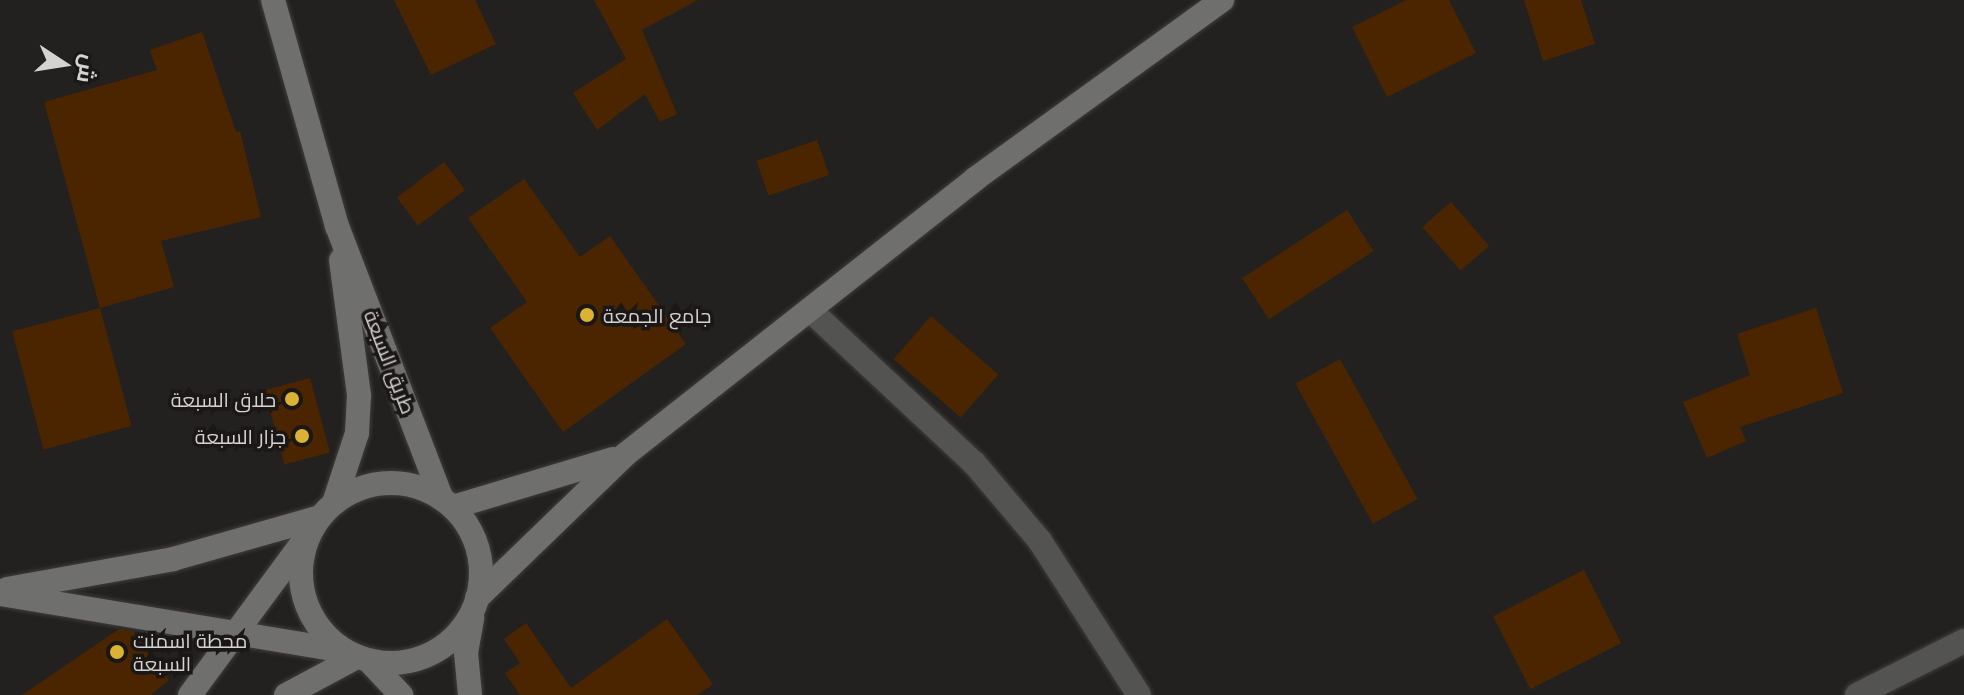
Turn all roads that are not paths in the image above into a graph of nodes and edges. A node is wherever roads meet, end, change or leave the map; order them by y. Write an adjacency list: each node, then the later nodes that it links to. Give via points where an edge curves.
1 (273, 0): 3 (street, طريق السبعة)
2 (1222, 0): 4 (street, via 975,179)
3 (337, 226): 6 (street, طريق السبعة); 7 (street, طريق السبعة, via 359,395 355,446)
4 (812, 312): 5 (street); 17 (street, via 882,383 974,463 1030,529)
5 (626, 454): 6 (street, via 543,484); 9 (street)
6 (448, 503): 7 (street, via 416,487 388,483 359,489); 9 (street, via 474,540 481,578)
7 (323, 516): 8 (street, via 173,559); 10 (street); 12 (street, via 302,561 303,596 318,628)
8 (0, 592): 10 (street)
9 (475, 604): 12 (street, via 456,636 431,654 400,663); 16 (street, via 466,653)
10 (234, 633): 12 (street); 13 (street)
11 (1964, 641): 18 (street)
12 (357, 656): 14 (street); 15 (street)
13 (190, 695)
14 (286, 695)
15 (401, 695)
16 (470, 695)
17 (1139, 695)
18 (1857, 695)

